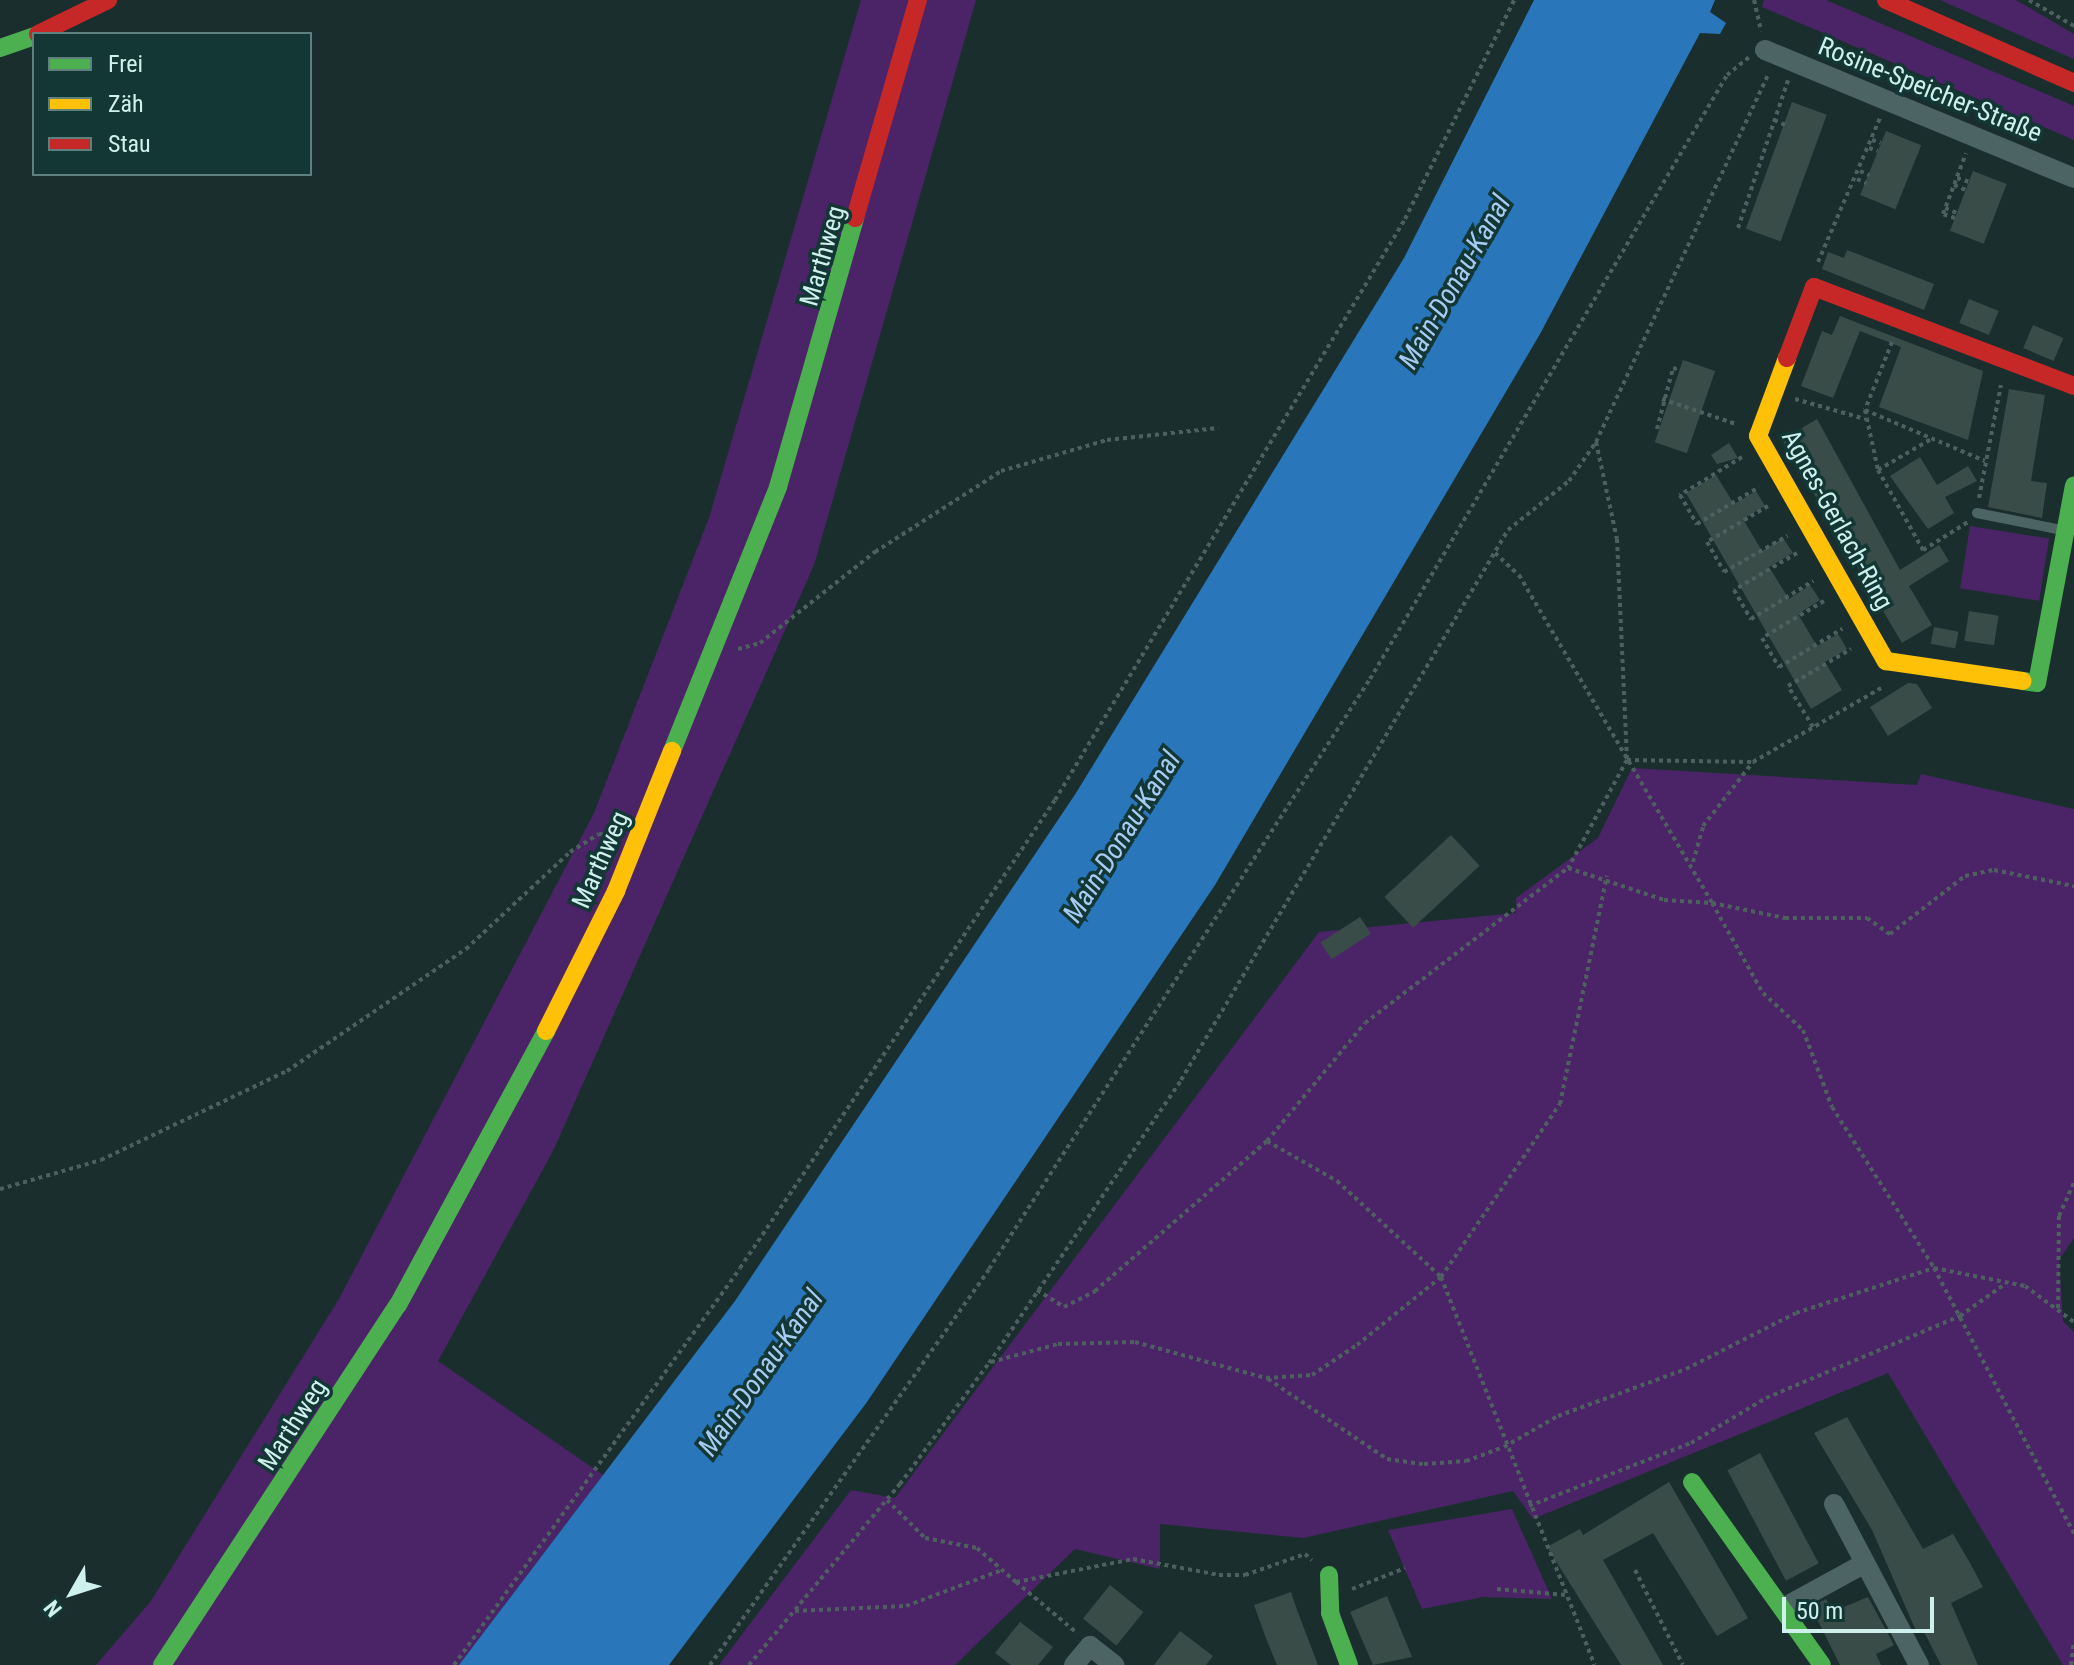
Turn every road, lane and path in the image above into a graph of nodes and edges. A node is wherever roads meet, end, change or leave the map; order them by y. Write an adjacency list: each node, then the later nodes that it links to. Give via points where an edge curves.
1 (108, 0): 8 (main road)
2 (918, 0): 65 (main road, Marthweg, via 797,430)
3 (1514, 0): 103 (path, via 1405,219 1055,800 740,1268)
4 (1754, 0): 11 (path)
5 (1886, 0): 13 (main road)
6 (2029, 0): 7 (path)
7 (2074, 26)
8 (42, 32)
9 (32, 36): 10 (main road)
10 (0, 48)
11 (1765, 50): 12 (street, Rosine-Speicher-Straße); 46 (path, via 1771,67 1765,82); 104 (path, via 1727,75 1370,679 989,1269)
12 (1795, 62): 14 (street, Rosine-Speicher-Straße); 15 (path)
13 (2074, 83)
14 (1887, 101): 17 (street, Rosine-Speicher-Straße); 18 (path)
15 (1774, 120): 16 (path); 32 (path)
16 (1785, 125)
17 (1973, 136): 24 (path); 25 (street, Rosine-Speicher-Straße)
18 (1872, 140): 19 (path); 20 (path)
19 (1881, 143)
20 (1869, 148): 21 (path); 22 (path)
21 (1878, 151)
22 (1860, 171): 23 (path); 26 (path)
23 (1869, 175)
24 (1957, 178): 27 (path); 29 (path)
25 (2074, 178)
26 (1857, 179): 28 (path); 33 (path, via 1813,275)
27 (1969, 182)
28 (1866, 183)
29 (1954, 185): 30 (path); 31 (path, via 1945,208)
30 (1966, 190)
31 (1956, 216)
32 (1738, 228)
33 (1814, 287): 34 (main road); 38 (main road, Agnes-Gerlach-Ring)
34 (1901, 319): 35 (main road); 40 (path)
35 (2005, 363): 37 (main road); 47 (path)
36 (1679, 370): 39 (path)
37 (2074, 386)
38 (1775, 390): 41 (path); 44 (main road, Agnes-Gerlach-Ring)
39 (1662, 399): 43 (path); 44 (path)
40 (1865, 410): 41 (path); 45 (path)
41 (1865, 419): 48 (path)
42 (1218, 428): 60 (path, via 1107,440 1001,471 875,552)
43 (1657, 429)
44 (1760, 439): 49 (main road, Agnes-Gerlach-Ring); 49 (path, via 1680,495 1697,524)
45 (1931, 439): 47 (path); 48 (path)
46 (1596, 442): 55 (path, via 1569,481 1508,530); 63 (path, via 1617,539)
47 (1985, 461): 52 (path)
48 (1878, 470): 52 (path, via 1923,550)
49 (1779, 476): 51 (main road, Agnes-Gerlach-Ring)
50 (2074, 485): 53 (main road, Agnes-Gerlach-Ring)
51 (1789, 494): 54 (main road, Agnes-Gerlach-Ring); 54 (path, via 1707,542 1712,552 1724,572)
52 (1977, 513): 53 (lane)
53 (2067, 531): 61 (main road, Agnes-Gerlach-Ring, via 2037,683)
54 (1811, 533): 56 (main road, Agnes-Gerlach-Ring); 56 (path, via 1734,590 1751,619)
55 (1495, 553): 63 (path, via 1519,575); 77 (path, via 1181,1080)
56 (1833, 570): 57 (main road, Agnes-Gerlach-Ring)
57 (1844, 589): 58 (main road, Agnes-Gerlach-Ring); 58 (path, via 1762,638 1779,667)
58 (1861, 617): 59 (main road, Agnes-Gerlach-Ring)
59 (1872, 637): 61 (main road, Agnes-Gerlach-Ring, via 1886,661); 62 (path, via 1788,686)
60 (760, 643)
61 (1918, 666): 62 (path)
62 (1813, 727): 64 (path)
63 (1627, 760): 64 (path); 66 (path); 67 (path)
64 (1753, 762): 66 (path, via 1703,826)
65 (640, 837): 73 (path, via 599,834 570,852 466,949 287,1071 101,1160); 102 (main road, Marthweg, via 533,1062 398,1305)
66 (1692, 865): 70 (path)
67 (1568, 868): 68 (path); 71 (path, via 1365,1023)
68 (1607, 876): 70 (path, via 1664,900); 75 (path, via 1560,1104)
69 (2074, 886): 70 (path, via 1994,870 1965,876 1890,934 1867,918 1785,918)
70 (1712, 903): 74 (path, via 1763,993 1803,1030 1832,1107)
71 (1267, 1141): 75 (path, via 1337,1181); 77 (path, via 1095,1291 1064,1307)
72 (2074, 1182): 78 (path, via 2059,1216)
73 (0, 1189)
74 (1934, 1268): 76 (path); 79 (path); 83 (path, via 1796,1313 1686,1369 1558,1416)
75 (1441, 1277): 82 (path, via 1312,1375); 83 (path)
76 (2002, 1286): 78 (path, via 2025,1286); 79 (path)
77 (1037, 1290): 81 (path)
78 (2058, 1308): 80 (path)
79 (1960, 1316): 87 (path, via 1766,1398 1691,1443); 88 (path)
80 (2074, 1322)
81 (989, 1363): 82 (path, via 1058,1344 1135,1342); 85 (path)
82 (1266, 1378): 83 (path, via 1387,1459 1466,1461)
83 (1504, 1447): 87 (path)
84 (1692, 1482): 98 (main road)
85 (887, 1500): 91 (path, via 925,1538 977,1548); 99 (path)
86 (1834, 1504): 89 (street)
87 (1529, 1506): 96 (path)
88 (2074, 1533)
89 (1865, 1563): 98 (street); 112 (street)
90 (1405, 1568): 97 (path)
91 (1002, 1570): 94 (path); 99 (path, via 906,1606)
92 (1635, 1570): 110 (path)
93 (1329, 1575): 94 (path, via 1305,1554 1245,1575 1133,1559); 97 (main road)
94 (1016, 1582): 101 (path)
95 (1497, 1589): 96 (path)
96 (1565, 1595): 109 (path)
97 (1327, 1600): 108 (main road)
98 (1785, 1607): 111 (main road)
99 (793, 1611): 105 (path)
100 (2074, 1641): 113 (path)
101 (1090, 1646): 106 (street); 107 (street)
102 (162, 1665)
103 (454, 1665)
104 (710, 1665)
105 (749, 1665)
106 (1074, 1665)
107 (1114, 1665)
108 (1349, 1665)
109 (1595, 1665)
110 (1683, 1665)
111 (1822, 1665)
112 (1919, 1665)
113 (2071, 1665)

